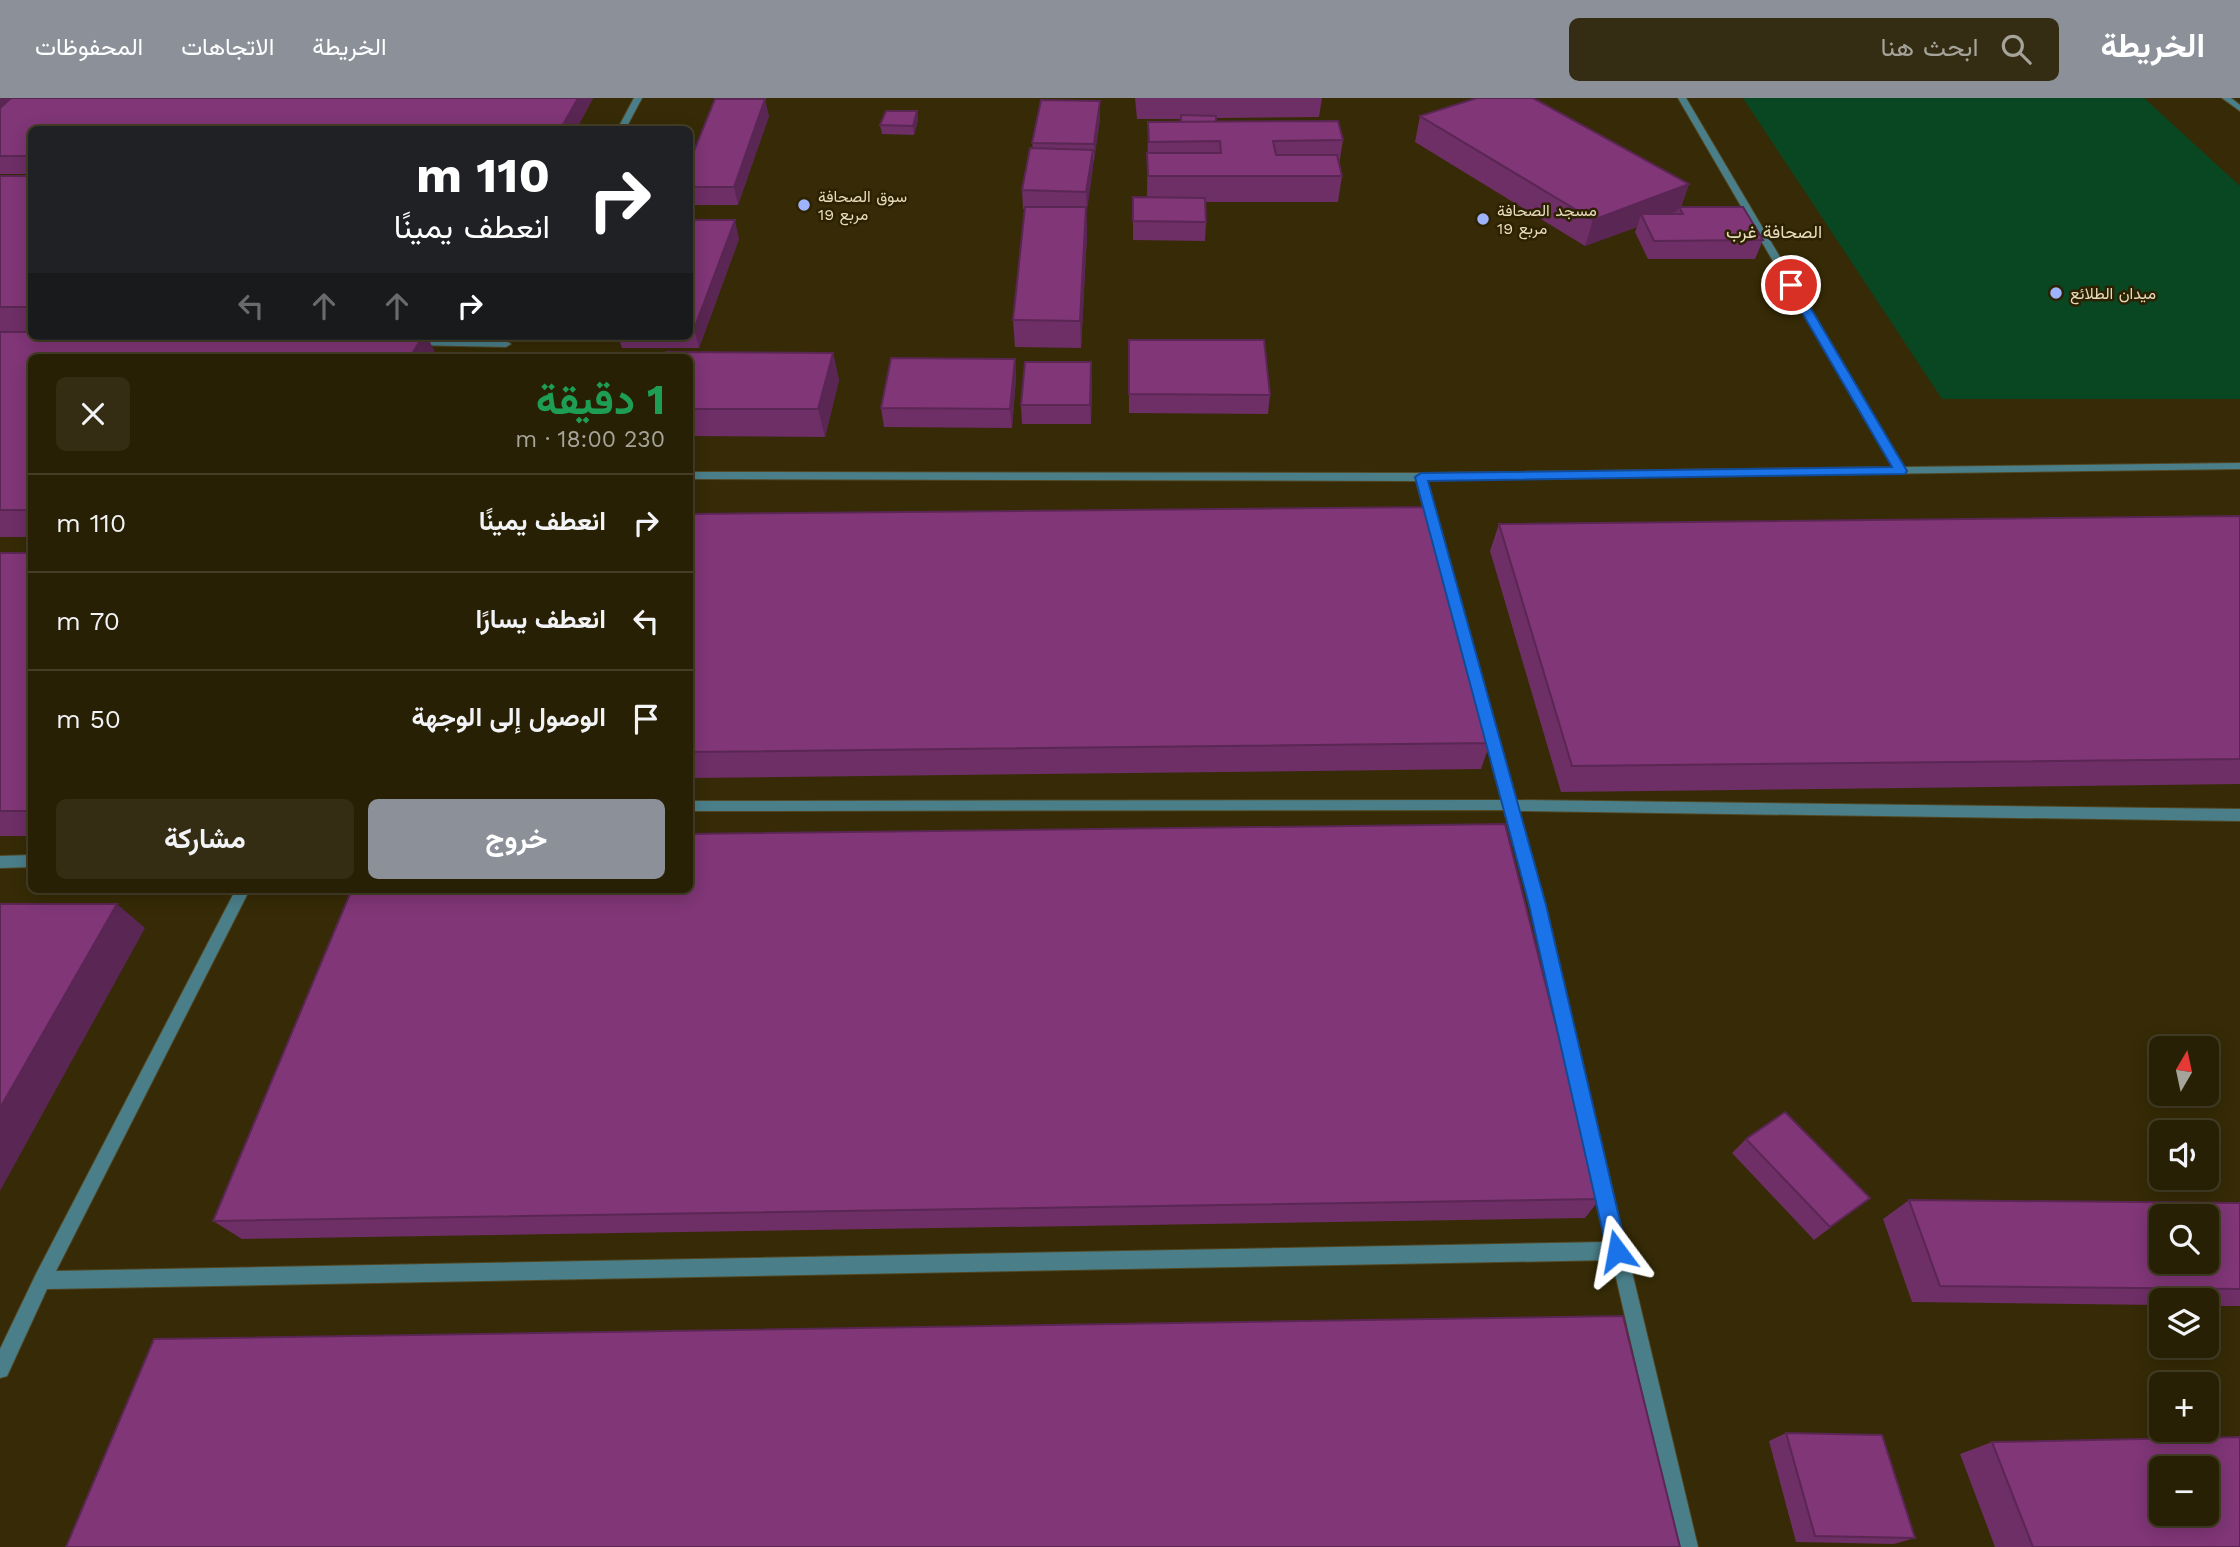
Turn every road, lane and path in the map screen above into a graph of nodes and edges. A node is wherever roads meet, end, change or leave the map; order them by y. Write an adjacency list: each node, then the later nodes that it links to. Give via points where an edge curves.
1 (638, 98): 5 (street)
2 (1682, 98): 9 (street)
3 (2226, 98): 4 (street)
4 (2240, 109)
5 (623, 126)
6 (508, 340): 7 (street)
7 (397, 343)
8 (2240, 466): 9 (street)
9 (1900, 471): 11 (street)
10 (693, 475): 11 (street)
11 (1421, 477): 12 (street)
12 (1510, 805): 13 (street); 14 (street); 18 (street)
13 (693, 806)
14 (2240, 816)
15 (28, 861): 16 (street)
16 (0, 862)
17 (241, 893): 19 (street)
18 (1617, 1251): 19 (street); 21 (street)
19 (42, 1280): 20 (street)
20 (0, 1369)
21 (1688, 1547)

